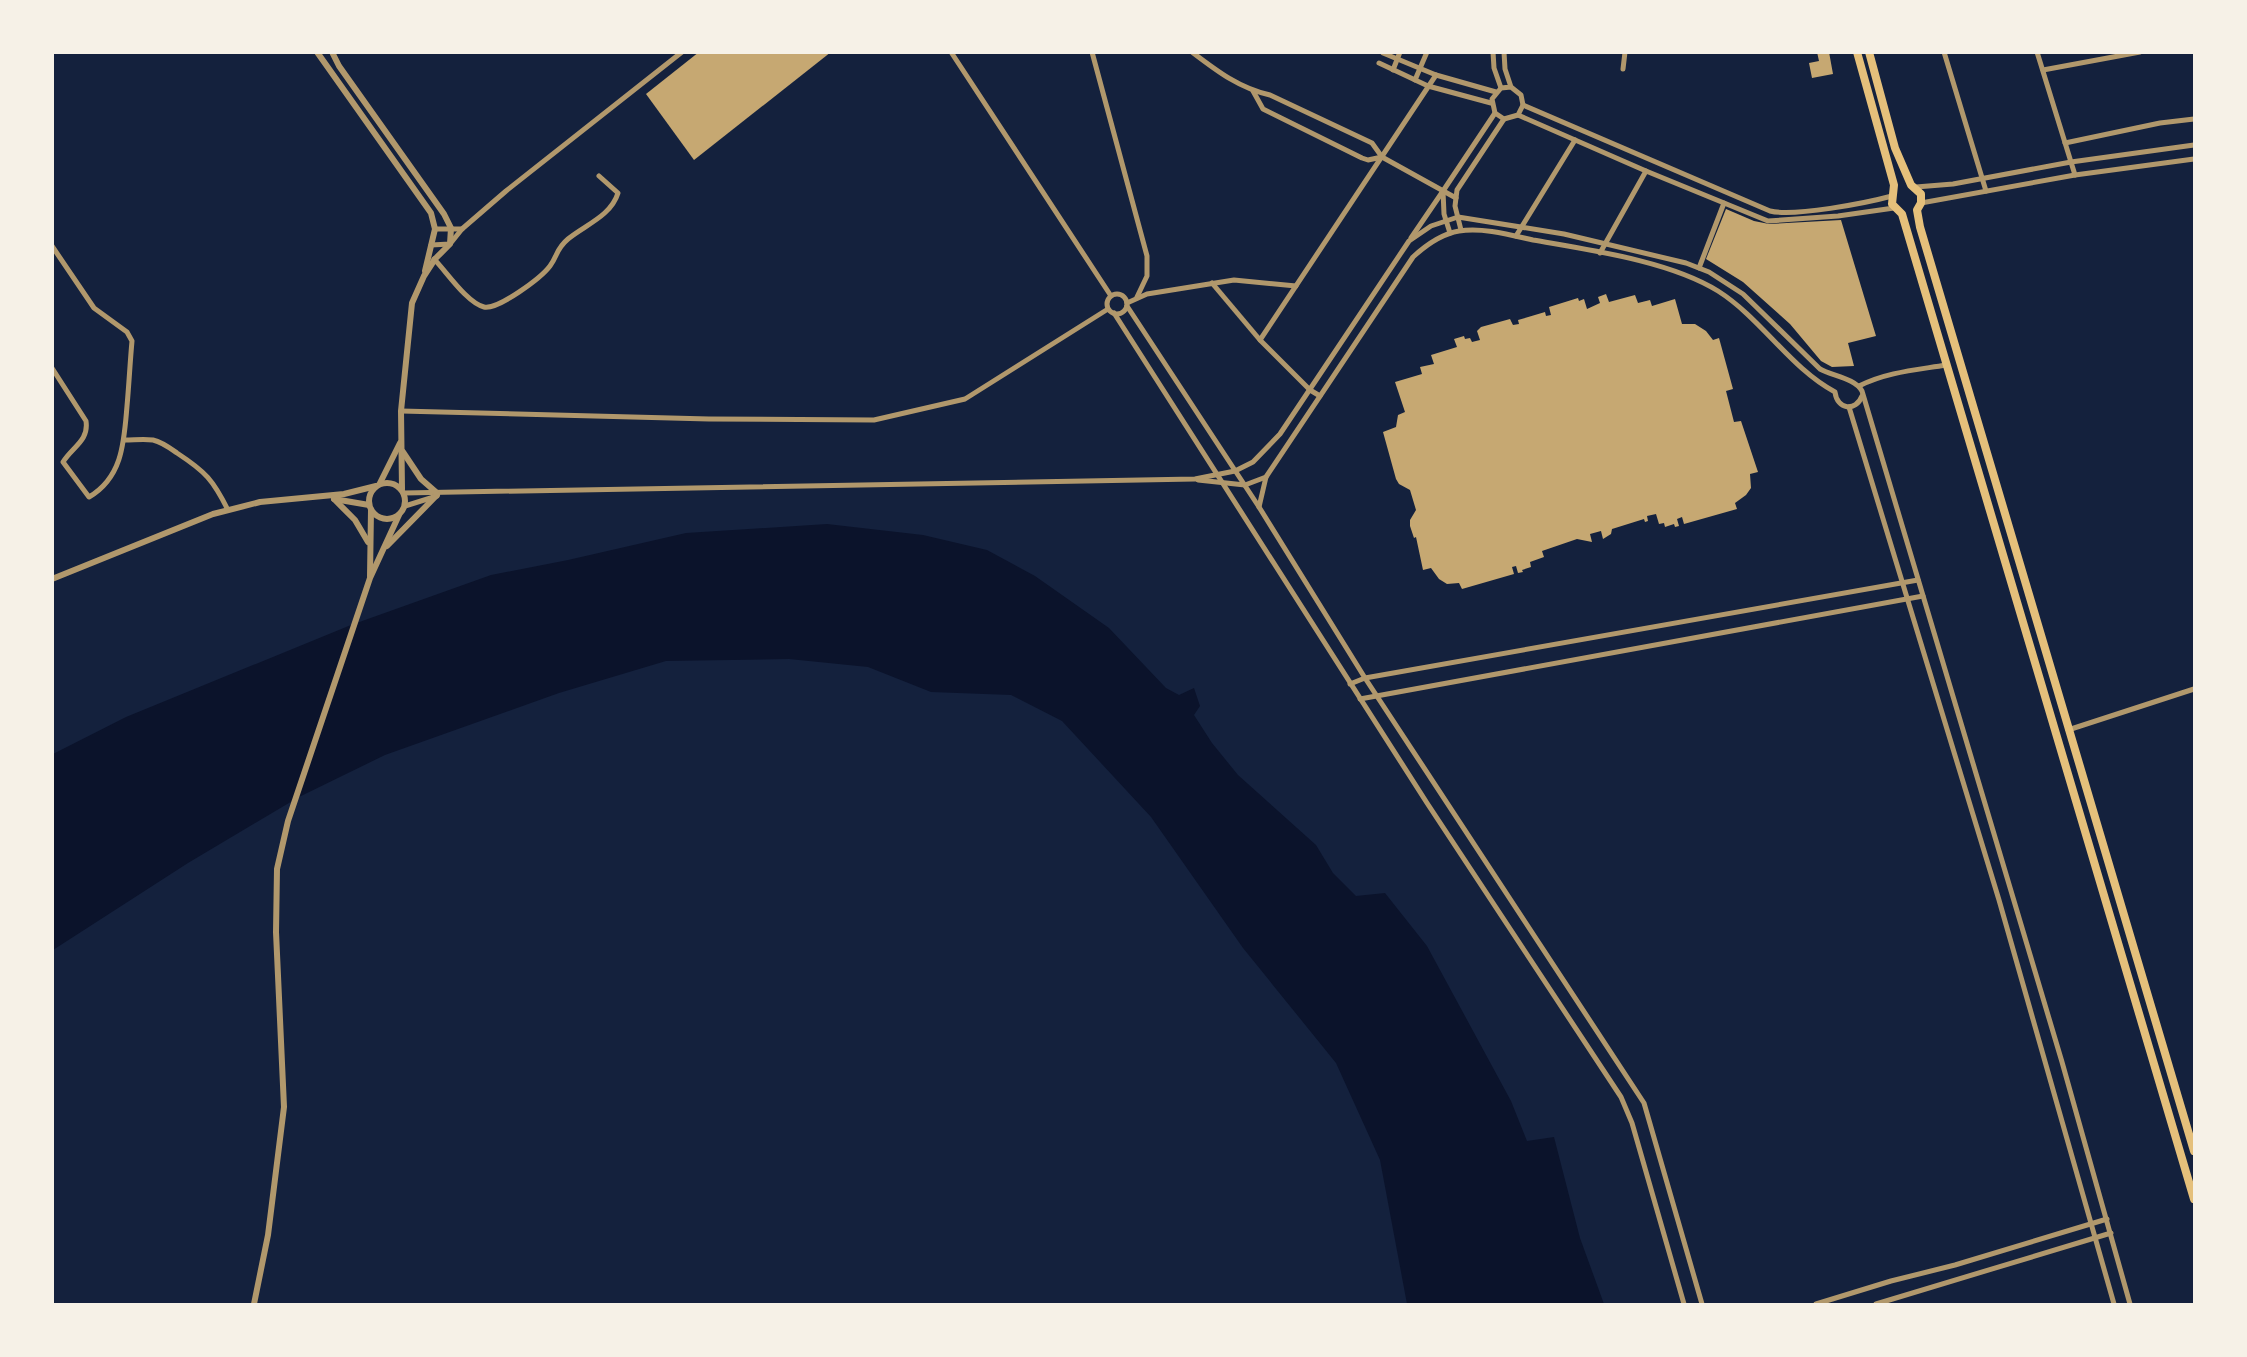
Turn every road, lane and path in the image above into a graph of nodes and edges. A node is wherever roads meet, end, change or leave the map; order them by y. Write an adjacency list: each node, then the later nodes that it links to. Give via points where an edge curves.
1 (317, 52): 57 (street, via 431,212)
2 (332, 52): 56 (street)
3 (682, 52): 58 (street)
4 (951, 52): 72 (street)
5 (1092, 52): 73 (street, via 1147,256 1147,276)
6 (1192, 52): 28 (street)
7 (1427, 52): 19 (street)
8 (1493, 52): 27 (street)
9 (1504, 52): 26 (street)
10 (1625, 52): 20 (street)
11 (1857, 52): 48 (main road)
12 (1869, 52): 45 (main road, via 1895,148)
13 (1944, 52): 44 (street)
14 (2037, 52): 22 (street)
15 (2140, 52): 22 (street)
16 (1383, 53): 17 (street)
17 (1399, 55): 19 (street); 21 (street)
18 (1378, 63): 21 (street)
19 (1421, 68): 23 (street); 24 (street)
20 (1623, 69)
21 (1393, 70): 24 (street)
22 (2043, 70): 36 (street)
23 (1436, 75): 25 (street); 27 (street)
24 (1416, 80): 25 (street)
25 (1428, 86): 29 (street); 38 (street)
26 (1511, 87): 27 (street); 30 (street, via 1521,95)
27 (1498, 90): 29 (street)
28 (1253, 91): 38 (street, via 1270,94 1372,143); 38 (street, via 1263,109 1362,158)
29 (1491, 103): 31 (street)
30 (1523, 105): 32 (street); 48 (street, via 1776,212 1870,202)
31 (1495, 113): 33 (street); 46 (street)
32 (1518, 115): 33 (street); 35 (street)
33 (1504, 119): 49 (street, via 1460,184)
34 (2194, 119): 36 (street)
35 (1575, 140): 41 (street); 55 (street)
36 (2065, 143): 40 (street)
37 (2194, 145): 40 (street)
38 (1382, 157): 46 (street); 71 (street)
39 (2194, 159): 42 (street)
40 (2071, 162): 42 (street); 44 (street)
41 (1646, 171): 50 (street); 63 (street)
42 (2075, 175): 47 (street)
43 (599, 176): 68 (street, via 618,193 615,203 556,250 551,265 534,281 496,306 485,307 471,300)
44 (1982, 178): 45 (street); 47 (street)
45 (1913, 186): 48 (main road, via 1900,186); 51 (main road, via 1921,194)
46 (1443, 191): 49 (street); 54 (street); 62 (street)
47 (1986, 191): 51 (street)
48 (1893, 193): 52 (main road)
49 (1456, 198): 53 (street)
50 (1724, 203): 52 (street, via 1774,221); 69 (street)
51 (1919, 207): 52 (main road, via 1910,214); 122 (main road)
52 (1898, 211): 77 (main road)
53 (1458, 217): 54 (street); 55 (street); 59 (street)
54 (1447, 220): 60 (street); 62 (street)
55 (1520, 226): 61 (street); 63 (street)
56 (451, 228): 57 (street); 58 (street); 64 (street)
57 (435, 229): 66 (street)
58 (462, 229): 64 (street)
59 (1461, 230): 60 (street); 61 (street)
60 (1450, 233): 83 (street, via 1413,257)
61 (1516, 236): 67 (street)
62 (1409, 241): 81 (street)
63 (1604, 243): 67 (street); 69 (street)
64 (450, 244): 66 (street); 68 (street)
65 (52, 246): 87 (street, via 94,308 127,332 132,341)
66 (431, 246): 68 (street)
67 (1600, 253): 82 (street, via 1684,275 1721,293 1819,384)
68 (432, 257): 86 (street, via 412,303)
69 (1699, 268): 79 (street, via 1743,294 1820,369)
70 (1212, 283): 71 (street, via 1234,280); 73 (street); 76 (street)
71 (1296, 286): 76 (street)
72 (1111, 296): 74 (street, via 1121,295); 75 (street, via 1107,302)
73 (1137, 297): 74 (street)
74 (1127, 304): 75 (street, via 1122,313); 89 (street)
75 (1111, 311): 86 (street, via 965,399 874,419); 90 (street)
76 (1261, 340): 81 (street)
77 (1946, 365): 80 (street, via 1900,372); 124 (main road)
78 (52, 368): 87 (street, via 86,421 85,436 63,462 86,496 108,481)
79 (1847, 381): 80 (street); 82 (street, via 1839,384)
80 (1860, 386): 84 (street)
81 (1310, 390): 83 (street); 89 (street, via 1280,434 1253,462)
82 (1835, 393): 85 (street, via 1839,403)
83 (1320, 396): 91 (street)
84 (1862, 396): 85 (street); 109 (street)
85 (1849, 407): 110 (street)
86 (401, 411): 88 (street)
87 (125, 440): 103 (street, via 164,444 192,463 205,472)
88 (401, 445): 94 (street); 96 (street); 97 (street, via 415,471)
89 (1235, 471): 90 (street); 95 (street)
90 (1218, 474): 92 (street); 93 (street)
91 (1266, 477): 95 (street); 101 (street)
92 (1195, 479): 93 (street); 97 (street)
93 (1225, 484): 95 (street); 118 (street)
94 (378, 485): 96 (street, via 391,482); 98 (street); 102 (street, via 370,495)
95 (1245, 485): 101 (street)
96 (403, 491): 97 (street); 100 (street)
97 (439, 494): 100 (street); 106 (street)
98 (314, 496): 99 (street); 103 (street)
99 (334, 499): 102 (street); 105 (street)
100 (405, 506): 104 (street)
101 (1259, 507): 117 (street)
102 (370, 508): 104 (street, via 384,519); 105 (street)
103 (228, 510): 108 (street)
104 (399, 515): 106 (street)
105 (369, 543): 107 (street)
106 (383, 549): 107 (street)
107 (370, 578): 129 (street, via 276,869 284,1107)
108 (52, 579)
109 (1919, 580): 110 (street); 111 (street)
110 (1903, 582): 112 (street); 113 (street)
111 (1923, 596): 112 (street); 125 (street)
112 (1908, 598): 115 (street); 126 (street)
113 (1714, 617): 114 (street); 115 (street)
114 (1704, 619): 116 (street); 117 (street)
115 (1719, 632): 116 (street)
116 (1706, 635): 120 (street)
117 (1365, 678): 118 (street); 120 (street)
118 (1350, 684): 121 (street)
119 (2194, 689): 122 (street)
120 (1377, 695): 121 (street); 131 (street, via 1644,1103)
121 (1360, 699): 130 (street, via 1626,1106)
122 (2068, 730): 123 (main road)
123 (2194, 1151)
124 (2194, 1199)
125 (2107, 1219): 126 (street); 127 (street)
126 (2092, 1224): 128 (street); 132 (street)
127 (2111, 1233): 128 (street); 135 (street)
128 (2096, 1238): 133 (street); 134 (street)
129 (254, 1304)
130 (1684, 1304)
131 (1702, 1304)
132 (1816, 1304)
133 (1876, 1304)
134 (2114, 1304)
135 (2130, 1304)

